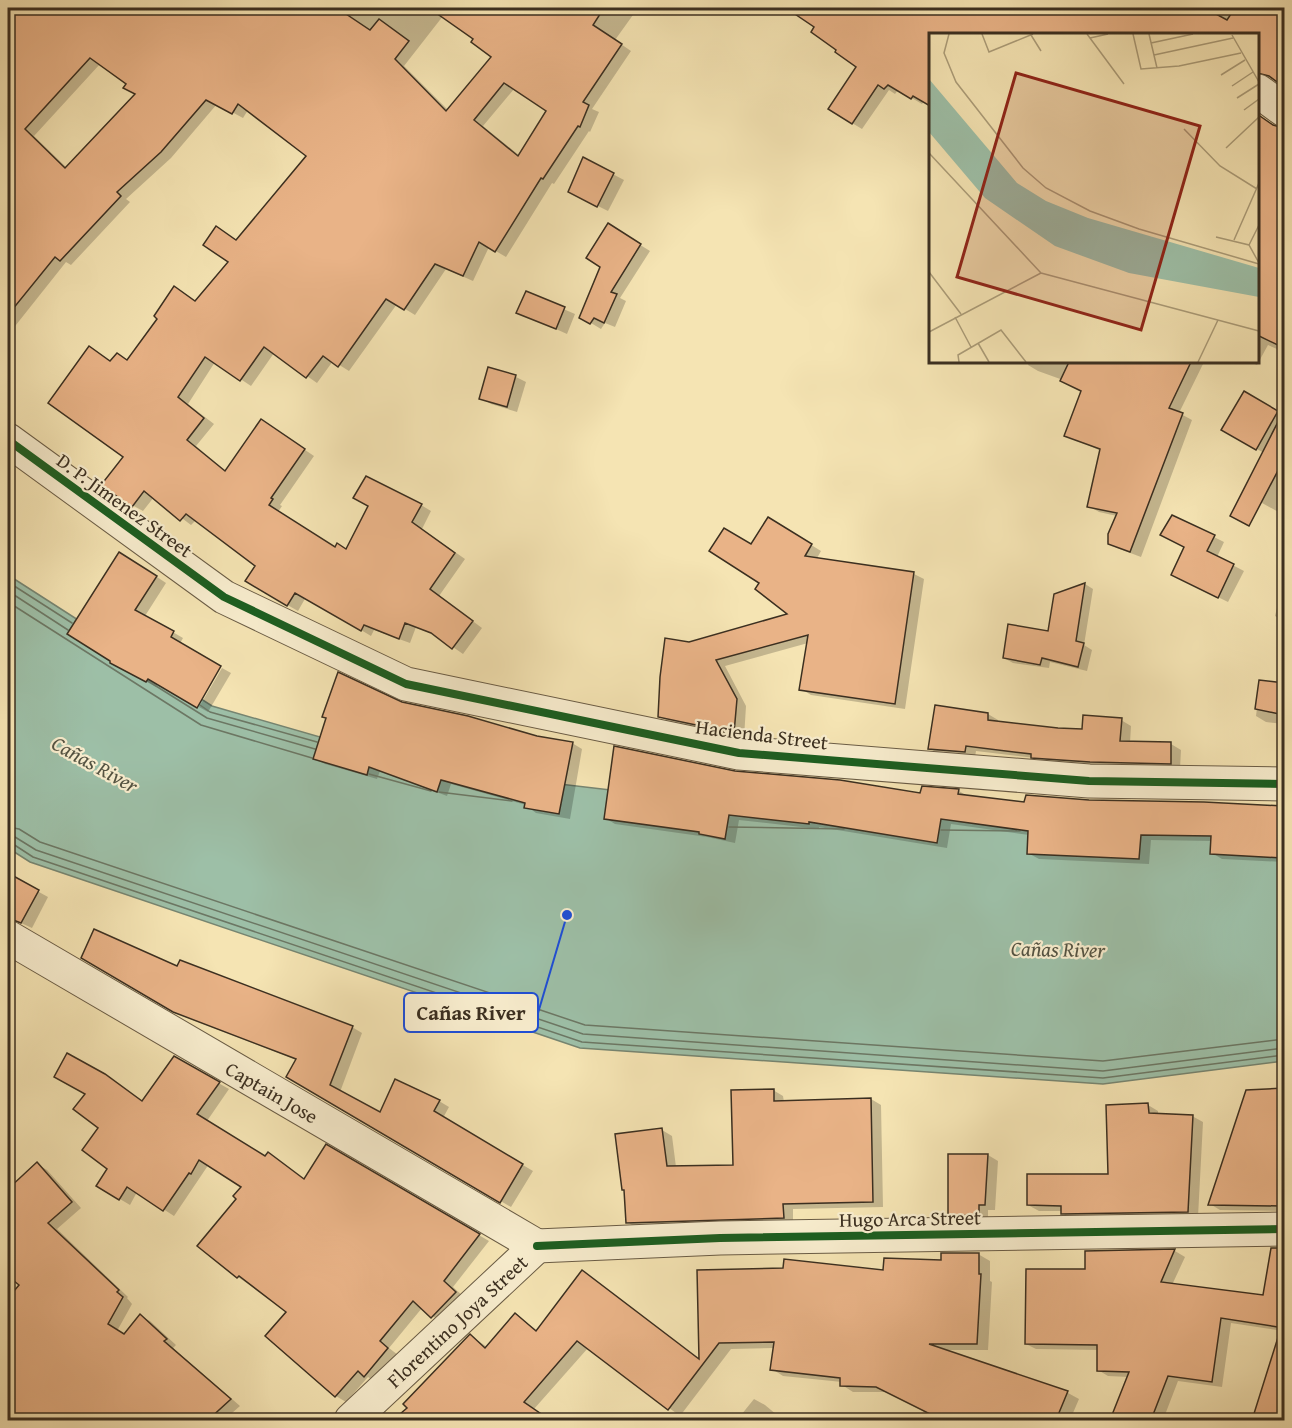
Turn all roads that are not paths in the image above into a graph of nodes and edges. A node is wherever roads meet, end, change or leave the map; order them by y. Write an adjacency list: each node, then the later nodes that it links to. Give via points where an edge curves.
1 (1259, 92): 2 (street)
2 (1284, 110)
3 (8, 440): 4 (street, D. P. Jimenez Street)
4 (224, 597): 5 (street, Hacienda Street, via 406,684 739,753 1089,781)
5 (1284, 784)
6 (8, 936): 8 (street, Captain Jose)
7 (1284, 1229): 8 (street, Hugo Arca Street, via 720,1238)
8 (537, 1246): 9 (street, Florentino Joya Street)
9 (351, 1420)

